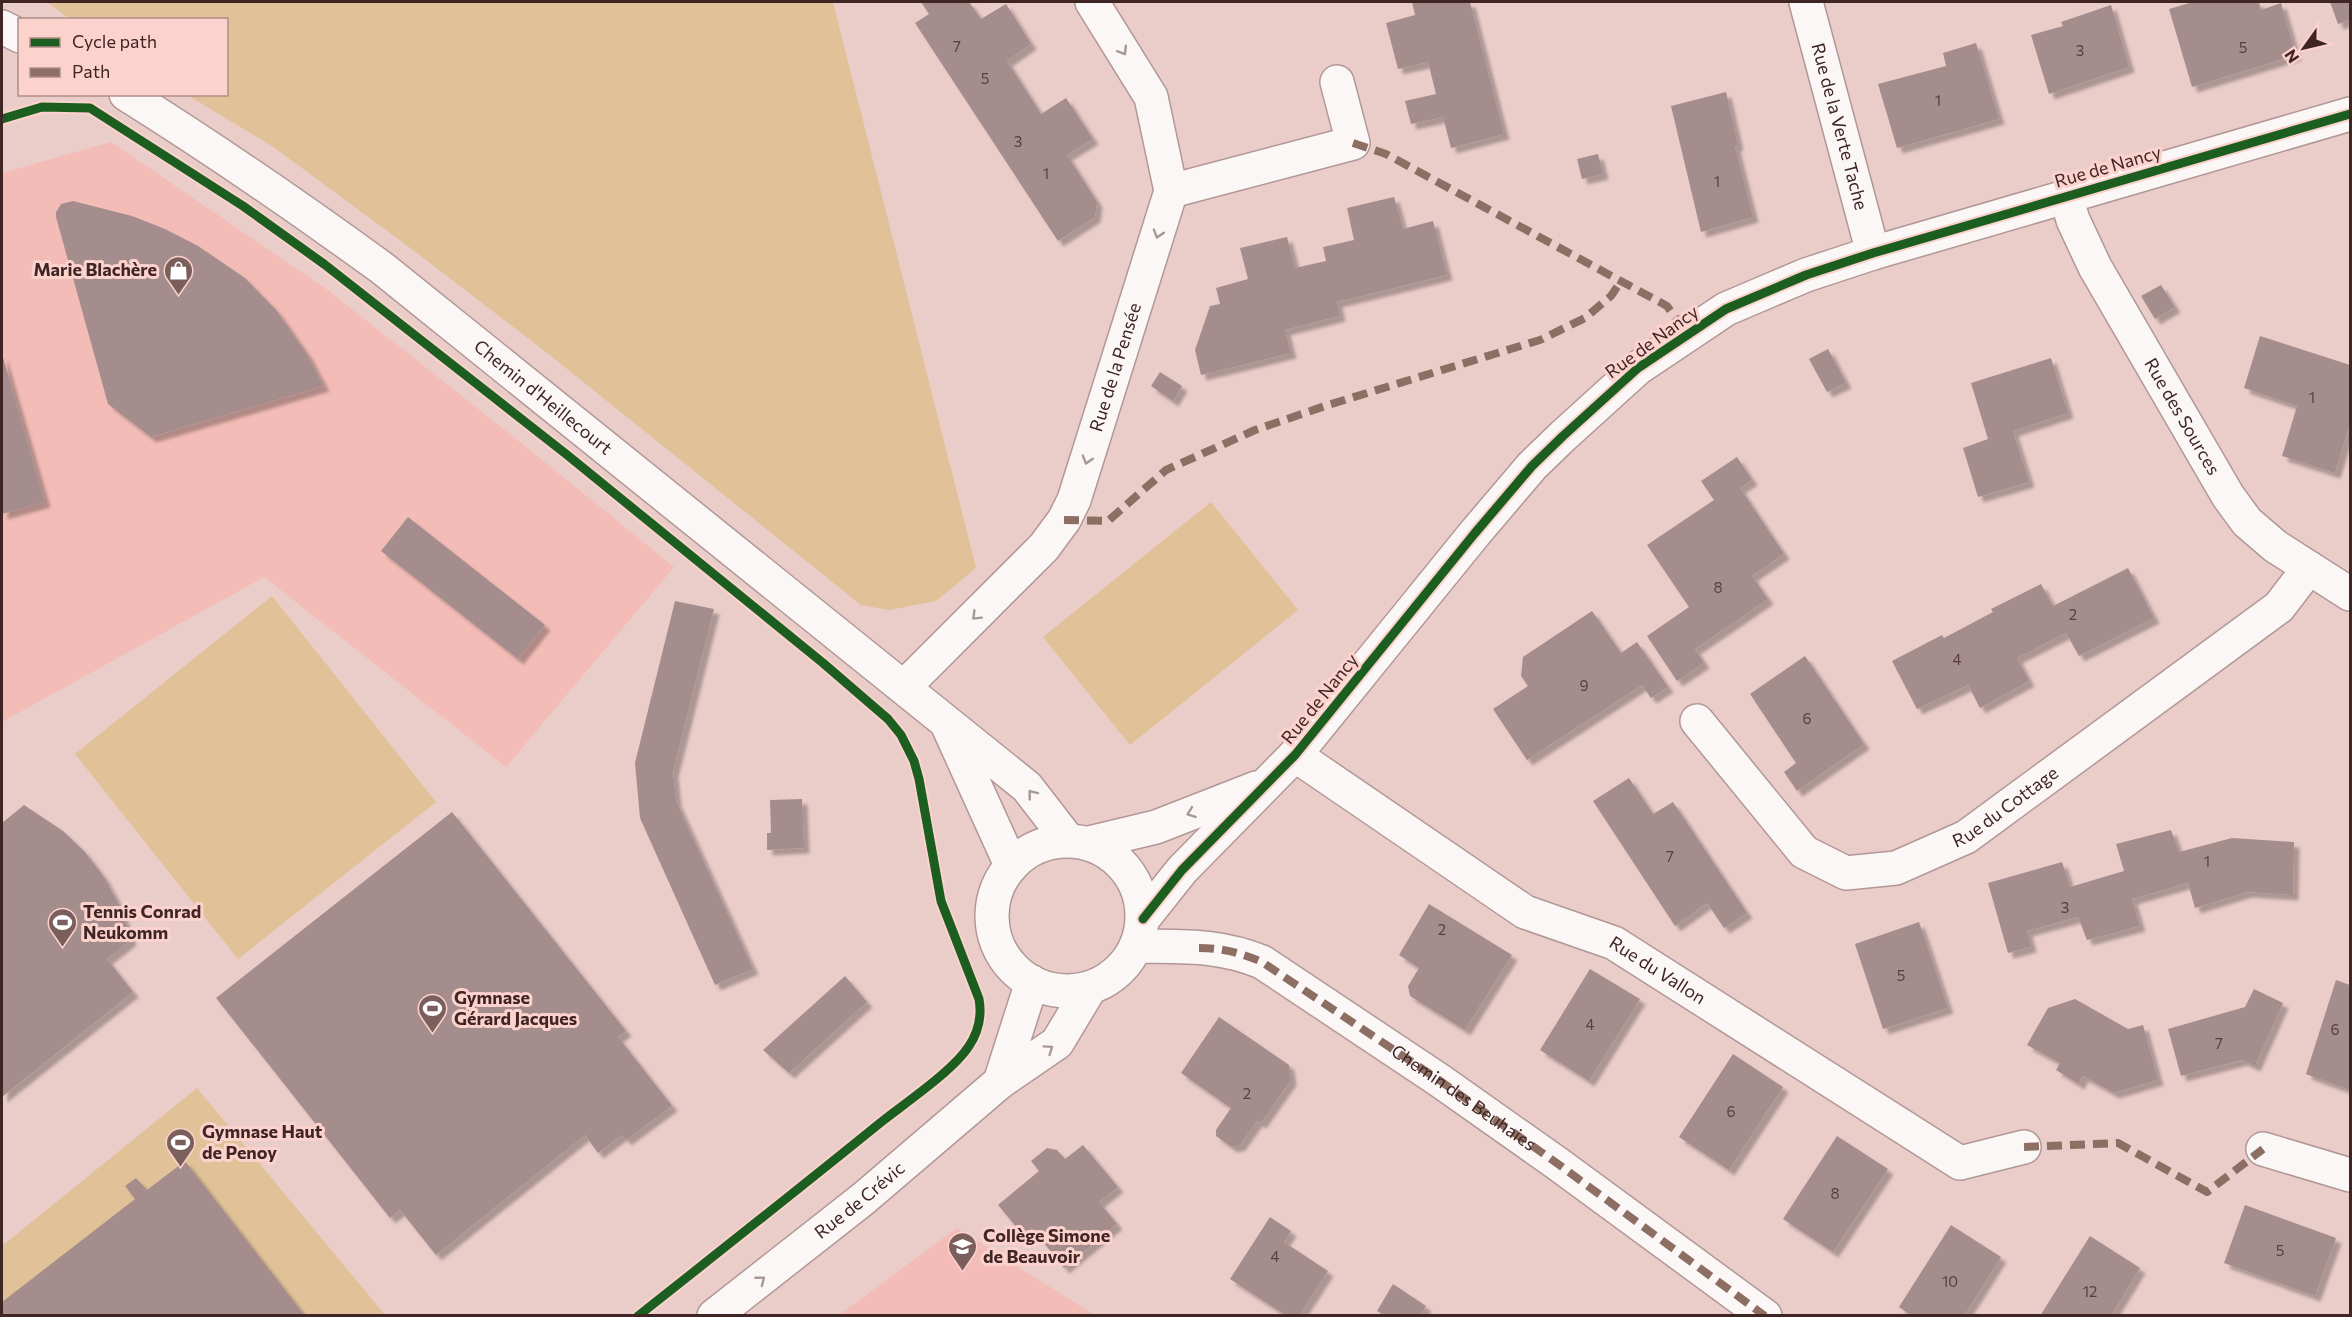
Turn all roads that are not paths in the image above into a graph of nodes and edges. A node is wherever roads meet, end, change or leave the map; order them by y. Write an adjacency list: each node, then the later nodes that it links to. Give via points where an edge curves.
1 (1092, 2): 8 (street, Rue de la Pensée, one-way to 8, via 1151,97)
2 (1816, 4): 10 (street, Rue de la Verte Tache)
3 (2, 27): 4 (street)
4 (18, 35)
5 (1336, 82): 8 (street, via 1353,143)
6 (129, 96): 13 (street, Chemin d'Heillecourt, via 298,206 382,268)
7 (2350, 114): 9 (street, Rue de Nancy)
8 (1171, 190): 13 (street, Rue de la Pensée, one-way to 13, via 1074,500 1064,520 1044,548)
9 (2066, 196): 10 (street, Rue de Nancy); 11 (street, Rue des Sources, via 2095,267 2228,496 2247,522)
10 (1873, 253): 16 (street, Rue de Nancy, via 1806,275 1726,309 1638,368 1532,466)
11 (2309, 568): 12 (street, Rue des Sources); 15 (street, Rue du Cottage, via 2278,607 1966,837 1896,868 1846,873 1804,852)
12 (2350, 594)
13 (904, 687): 14 (street, Chemin d'Heillecourt)
14 (945, 719): 18 (street, Chemin d'Heillecourt, one-way to 14, via 1027,787); 19 (street, Chemin d'Heillecourt)
15 (1697, 722)
16 (1295, 755): 17 (street, Rue de Nancy); 24 (street, Rue du Vallon, via 1525,912 1614,943 1960,1163)
17 (1266, 784): 18 (street, Rue de Nancy, one-way to 18, via 1156,827); 20 (street, Rue de Nancy, via 1182,870)
18 (1078, 842): 19 (street, via 1047,843); 20 (street, via 1118,860 1137,887)
19 (1011, 865): 21 (street, via 995,896 994,928 997,942 1011,965)
20 (1140, 932): 22 (street, via 1118,972); 28 (street, Chemin des Beuhaies, via 1238,952 1262,962 1439,1080)
21 (1032, 982): 22 (street, via 1060,991); 23 (street)
22 (1090, 988): 23 (street, Rue de Crévic, one-way to 22, via 1057,1044)
23 (1000, 1082): 27 (street, Rue de Crévic, one-way to 23, via 829,1226)
24 (2024, 1147)
25 (2263, 1149): 26 (street)
26 (2350, 1175)
27 (714, 1316)
28 (1765, 1316)

